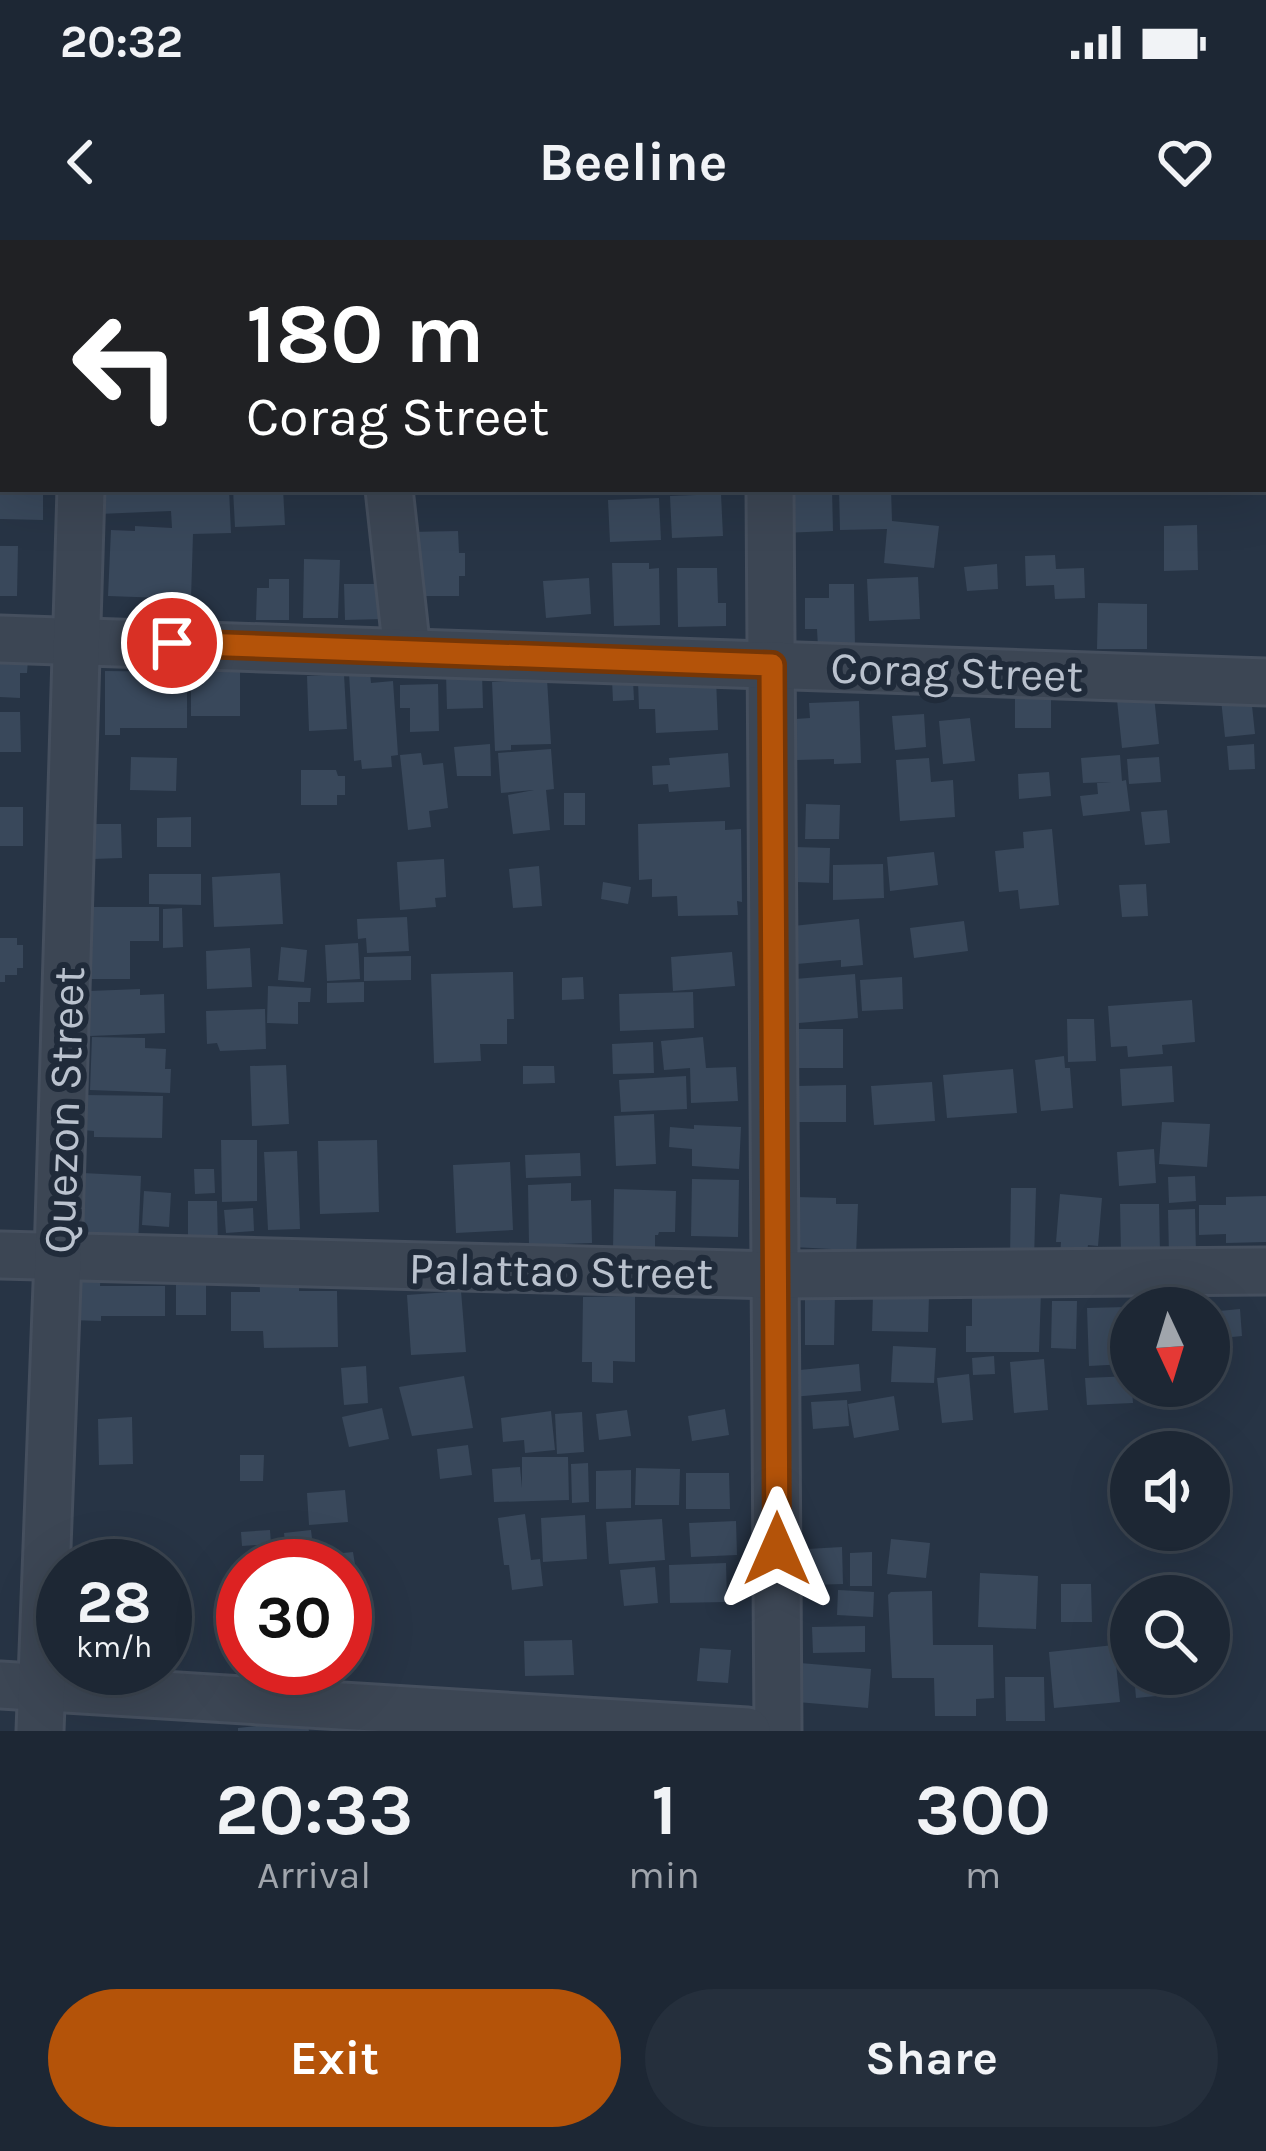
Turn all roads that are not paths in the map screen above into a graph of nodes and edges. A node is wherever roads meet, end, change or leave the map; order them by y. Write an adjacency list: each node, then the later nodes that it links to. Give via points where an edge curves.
1 (81, 492): 5 (street, Quezon Street)
2 (389, 492): 6 (street)
3 (770, 492): 7 (street)
4 (0, 639): 5 (street, Corag Street)
5 (77, 640): 6 (street, Corag Street); 10 (street, Quezon Street)
6 (407, 652): 7 (street, Corag Street)
7 (772, 665): 8 (street, Corag Street); 12 (street)
8 (1266, 682)
9 (0, 1256): 10 (street, Palattao Street)
10 (58, 1258): 12 (street, Palattao Street); 13 (street, Quezon Street)
11 (1266, 1271): 12 (street, Palattao Street)
12 (776, 1275): 15 (street)
13 (27, 1701): 14 (street)
14 (747, 1731)
15 (778, 1731)

